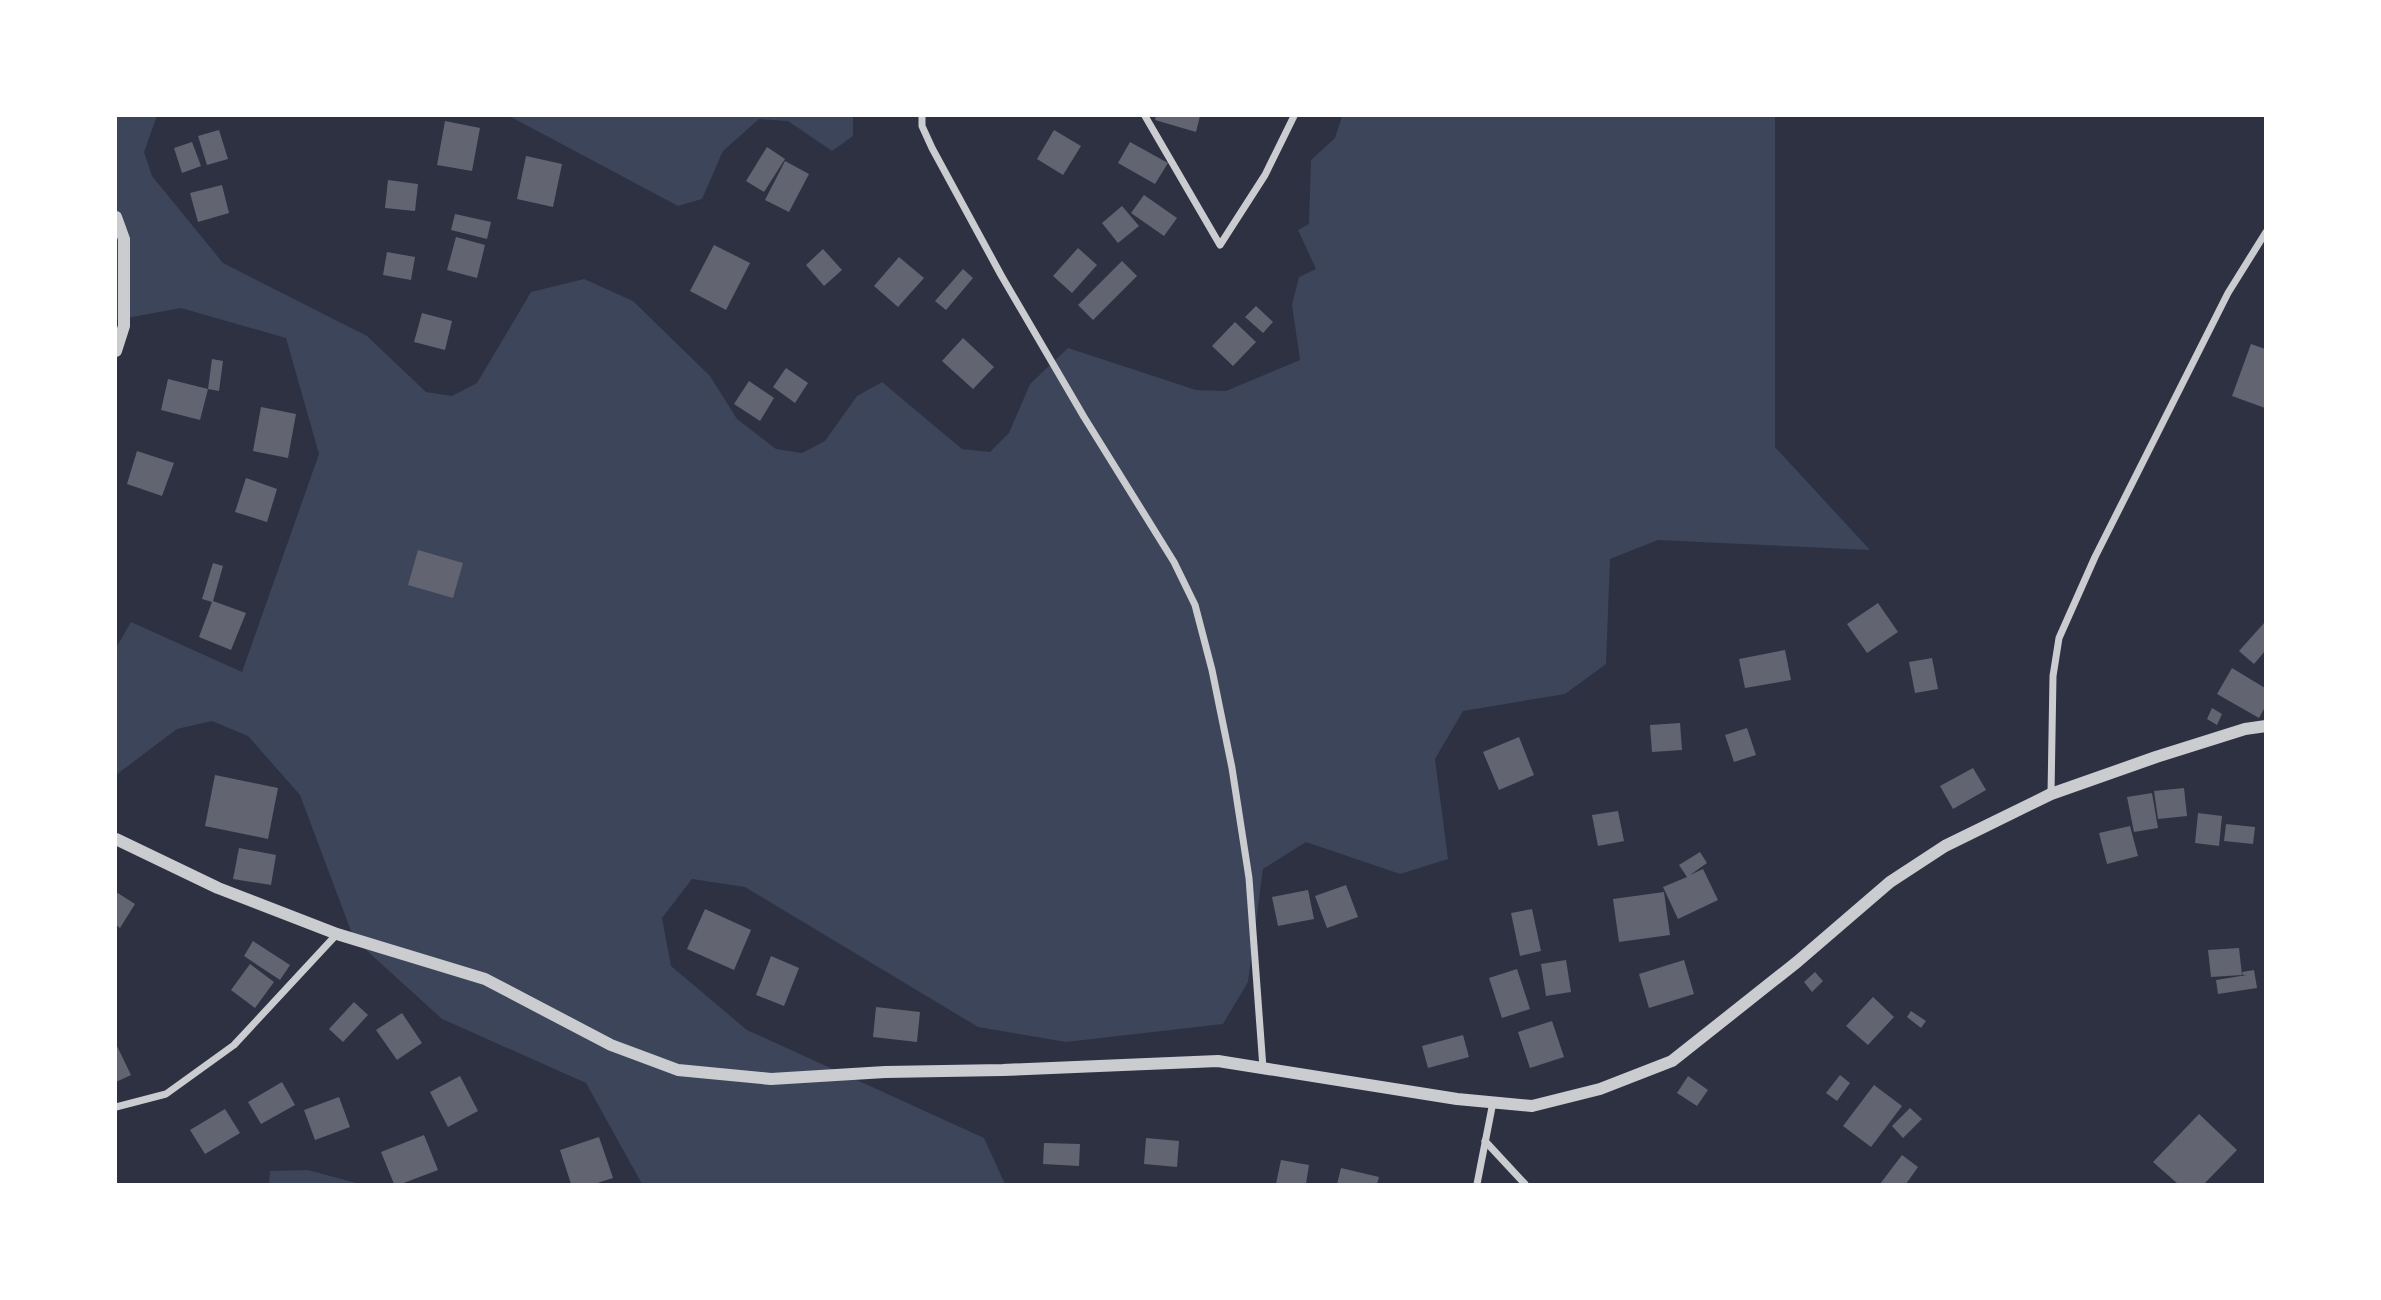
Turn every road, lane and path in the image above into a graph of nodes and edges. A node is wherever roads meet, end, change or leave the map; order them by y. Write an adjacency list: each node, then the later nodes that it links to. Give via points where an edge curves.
1 (922, 116): 11 (street, via 932,148 1001,275 1174,562 1195,605 1232,768 1249,878)
2 (1145, 116): 3 (street, via 1220,245 1265,175)
3 (1294, 116)
4 (116, 217): 6 (street, via 124,239 124,326)
5 (2266, 232): 8 (street, via 2228,293 2059,638 2053,676)
6 (116, 351)
7 (2266, 726): 8 (street, via 2169,753)
8 (2051, 794): 12 (street, via 1945,846 1890,882 1672,1061 1600,1088 1532,1106)
9 (116, 839): 10 (street, via 218,888)
10 (337, 934): 11 (street, via 485,979 611,1045 678,1070 771,1079 1218,1061); 13 (street, via 234,1045 166,1094)
11 (1263, 1068): 12 (street)
12 (1493, 1102): 14 (street)
13 (116, 1107)
14 (1485, 1141): 15 (street); 16 (street)
15 (1477, 1185)
16 (1525, 1185)

